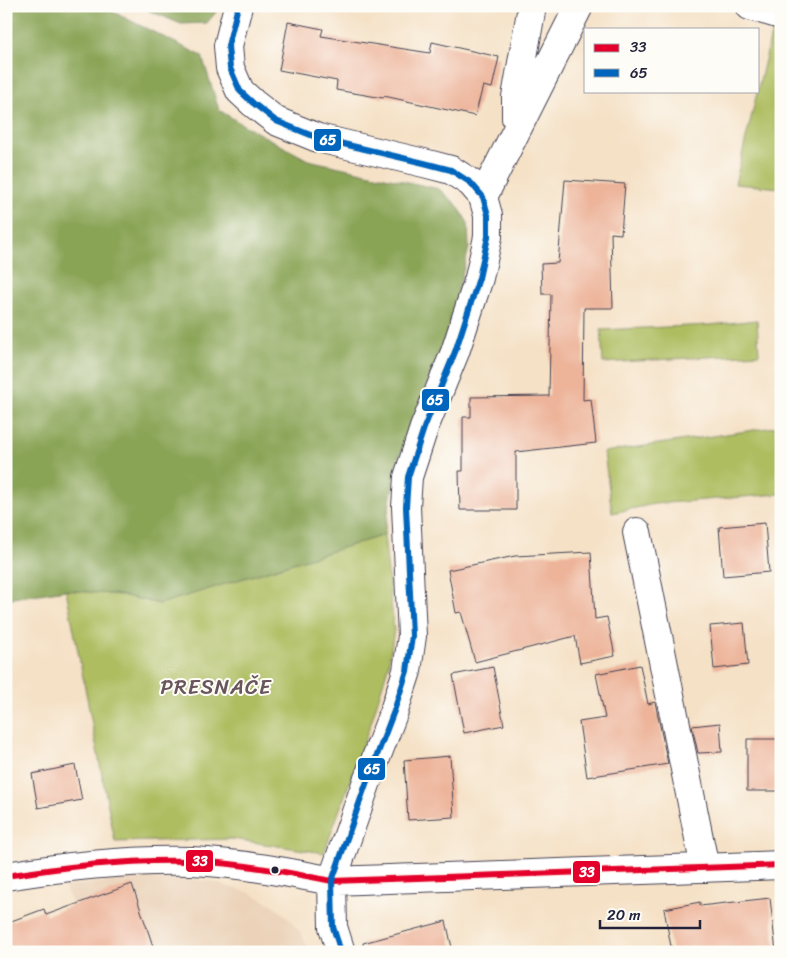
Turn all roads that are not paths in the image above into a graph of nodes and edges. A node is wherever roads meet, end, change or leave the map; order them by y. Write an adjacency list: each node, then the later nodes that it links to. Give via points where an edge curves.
1 (238, 6): 7 (street, via 228,46 230,68 240,91 276,121 318,138 451,170 471,183)
2 (532, 6): 6 (street, via 516,97)
3 (579, 6): 6 (street)
4 (750, 6): 5 (street)
5 (781, 14)
6 (516, 131): 7 (street)
7 (483, 197): 12 (street, via 488,214 488,237 479,278 408,477 412,636 408,671)
8 (637, 532): 10 (street)
9 (781, 865): 10 (street)
10 (705, 868): 12 (street)
11 (6, 876): 12 (street, via 141,862 193,861)
12 (332, 881): 13 (street, via 333,927)
13 (341, 952)

